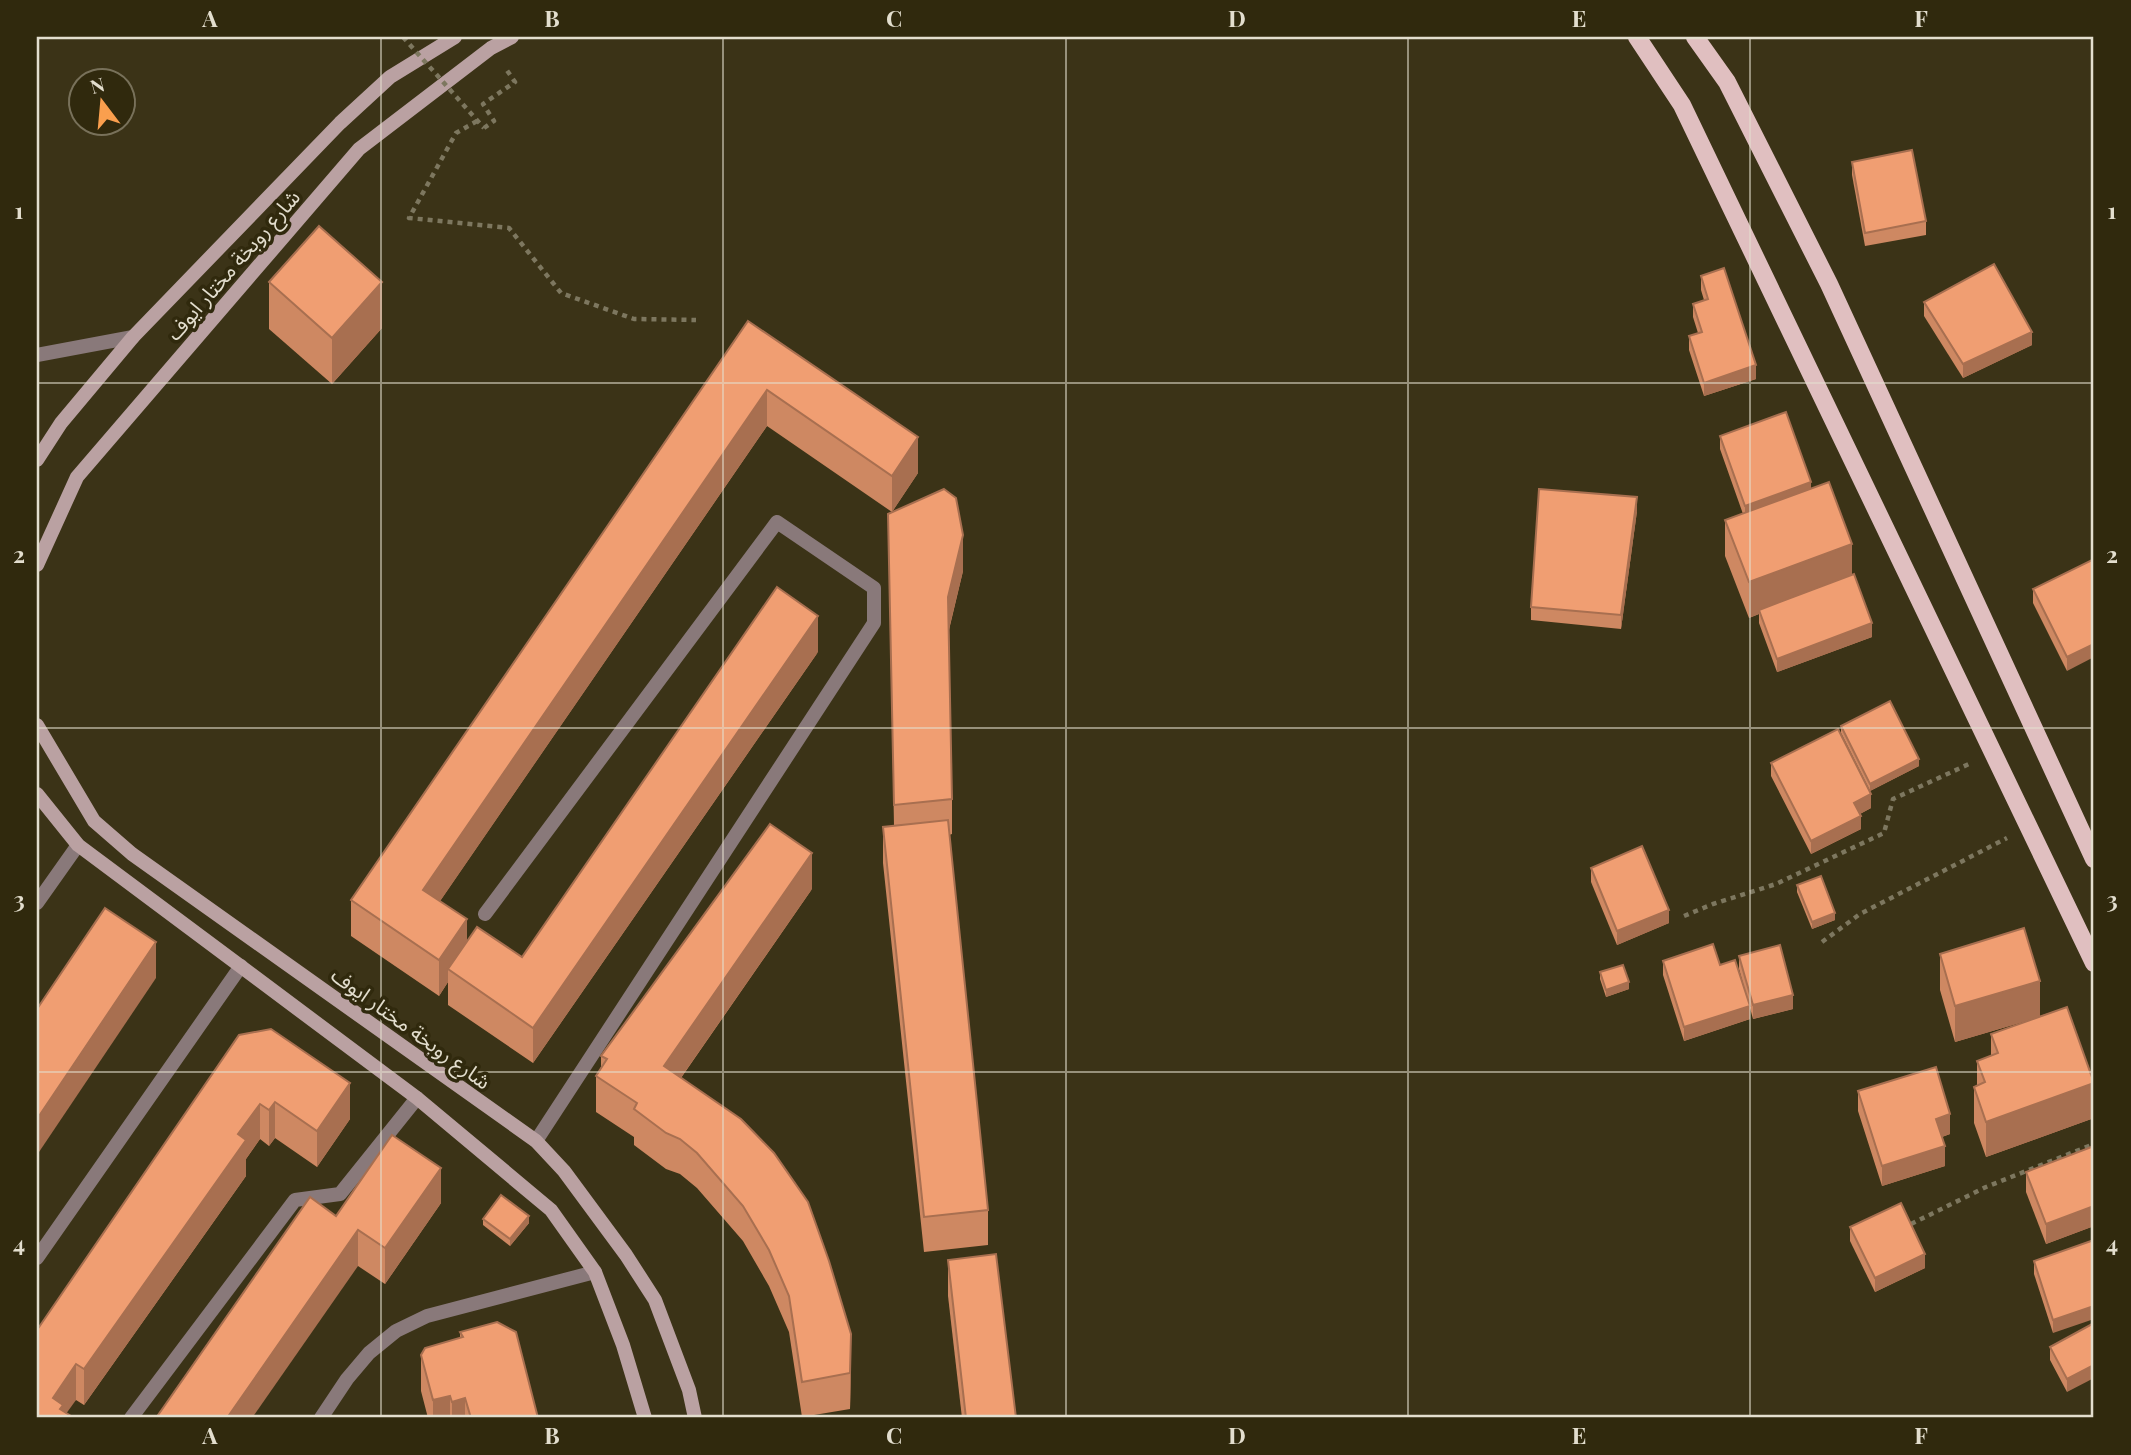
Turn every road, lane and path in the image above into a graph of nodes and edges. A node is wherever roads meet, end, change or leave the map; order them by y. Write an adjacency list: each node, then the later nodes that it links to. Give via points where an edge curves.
1 (403, 37): 7 (path, bridge)
2 (455, 37): 9 (street, شارع روبخة مختار ايوف, via 390,78 340,123)
3 (512, 37): 12 (street, شارع روبخة مختار ايوف, via 491,48 359,149 77,477)
4 (1637, 37): 14 (main road, via 1682,104)
5 (1695, 37): 18 (main road, via 1727,82 1829,284)
6 (515, 82): 7 (path, bridge, via 483,104 494,121 484,128)
7 (477, 121): 8 (path, via 456,133 409,218 509,228 561,293 634,319)
8 (696, 320)
9 (133, 337): 10 (street); 11 (street, شارع روبخة مختار ايوف, via 61,423)
10 (37, 355)
11 (37, 460)
12 (37, 565)
13 (37, 724): 26 (street, شارع روبخة مختار ايوف, via 94,821 132,854)
14 (1995, 752): 16 (main road); 21 (path, via 1893,799 1884,833 1776,884)
15 (37, 794): 17 (street)
16 (2030, 826): 22 (path, via 1860,914); 23 (main road)
17 (78, 845): 19 (street); 24 (street)
18 (2094, 859)
19 (37, 903)
20 (485, 914): 26 (street, via 777,522 874,588 874,623)
21 (1684, 916)
22 (1822, 942)
23 (2094, 962)
24 (241, 966): 25 (street); 29 (street)
25 (418, 1098): 30 (street, via 551,1210); 31 (street, via 340,1194 295,1200)
26 (536, 1141): 34 (street, شارع روبخة مختار ايوف, via 580,1192 655,1300)
27 (2094, 1144): 28 (path, via 1986,1187)
28 (1911, 1224)
29 (37, 1258)
30 (595, 1272): 32 (street, via 428,1315 396,1331 369,1353); 33 (street)
31 (131, 1418)
32 (321, 1418)
33 (645, 1418)
34 (695, 1418)

